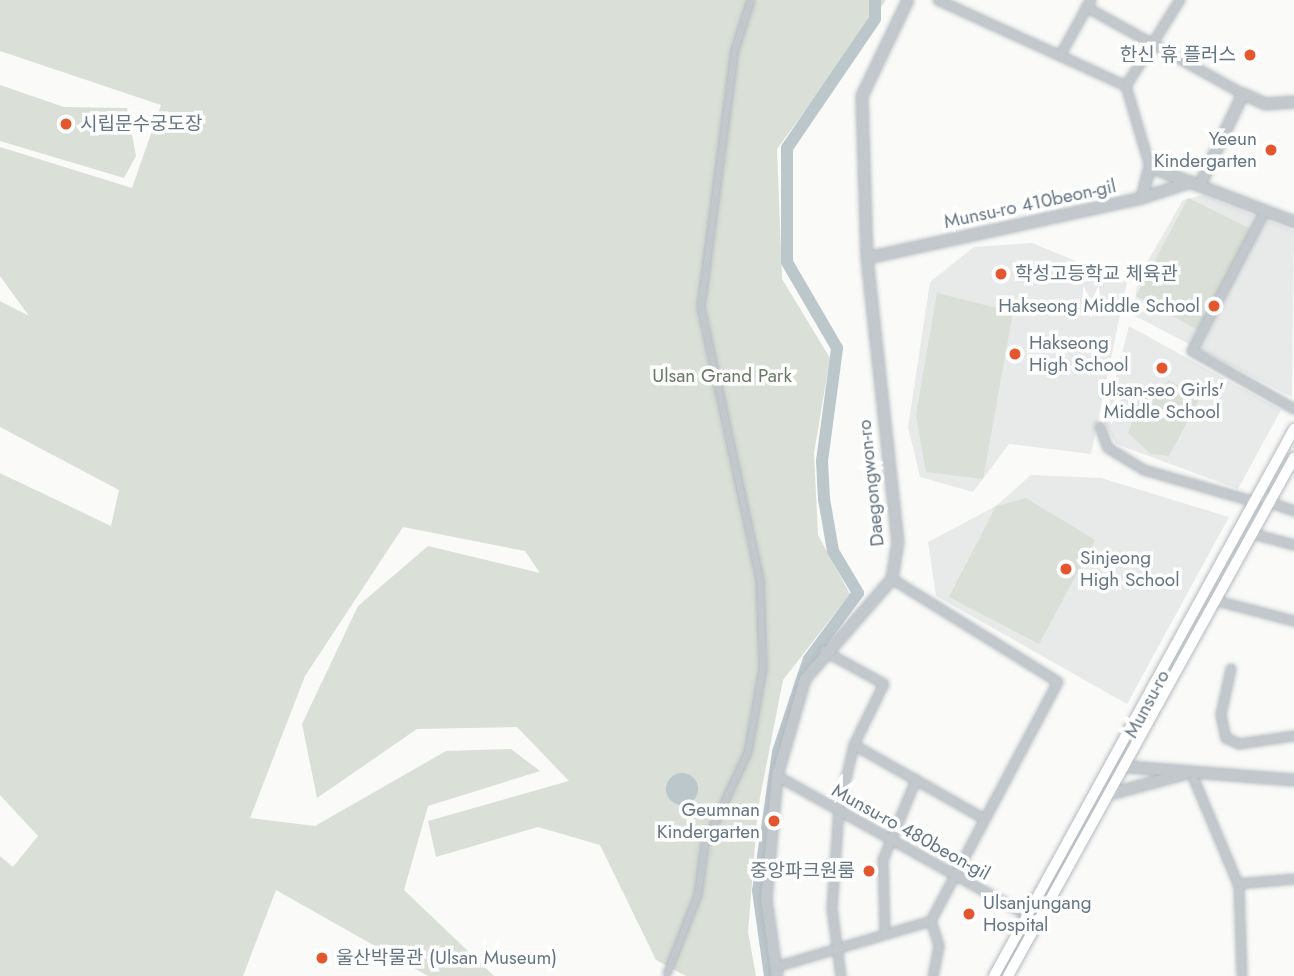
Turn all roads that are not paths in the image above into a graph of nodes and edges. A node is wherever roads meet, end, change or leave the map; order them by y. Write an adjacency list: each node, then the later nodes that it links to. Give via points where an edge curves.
1 (751, 0): 56 (street, via 735,50 701,307 760,580 763,669 748,752 705,844 698,895)
2 (908, 0): 16 (street, Daegongwon-ro, via 862,96)
3 (938, 0): 7 (street)
4 (1180, 0): 6 (street)
5 (1088, 4): 6 (street); 7 (street)
6 (1154, 44): 8 (street); 9 (street)
7 (1060, 56): 8 (street)
8 (1126, 86): 11 (street)
9 (1243, 94): 10 (street, via 1265,104); 12 (street)
10 (1294, 102)
11 (1150, 167): 12 (street); 13 (street, Munsu-ro 410beon-gil)
12 (1195, 184): 13 (street); 14 (street)
13 (1142, 198): 16 (street, Munsu-ro 410beon-gil)
14 (1265, 211): 15 (street); 17 (street, via 1192,351)
15 (1294, 222)
16 (867, 258): 29 (street, Daegongwon-ro, via 898,543)
17 (1294, 409)
18 (1100, 427): 22 (street, via 1108,448 1144,470)
19 (1294, 429): 21 (main road, Munsu-ro)
20 (1294, 458): 23 (main road, Munsu-ro)
21 (1263, 486): 22 (main road, Munsu-ro); 23 (street)
22 (1255, 502): 27 (main road, Munsu-ro)
23 (1270, 503): 24 (street); 25 (main road, Munsu-ro)
24 (1294, 511)
25 (1253, 534): 26 (street); 28 (main road, Munsu-ro)
26 (1294, 545)
27 (1228, 552): 28 (main road, via 1242,540); 34 (main road, Munsu-ro)
28 (1240, 559): 30 (main road, Munsu-ro)
29 (892, 579): 32 (street); 47 (street, via 1058,682)
30 (1217, 601): 31 (street); 35 (main road, Munsu-ro)
31 (1294, 621)
32 (824, 651): 38 (street, via 884,684); 41 (street, via 805,679)
33 (1231, 669): 36 (street, via 1221,715 1226,738 1239,744)
34 (1145, 708): 35 (main road, via 1142,726); 37 (main road, Munsu-ro)
35 (1157, 714): 39 (main road, Munsu-ro)
36 (1294, 736)
37 (1129, 737): 39 (main road); 43 (main road, Munsu-ro)
38 (854, 745): 44 (street); 46 (street)
39 (1128, 768): 40 (street); 43 (main road); 45 (main road, Munsu-ro)
40 (1191, 772): 42 (street); 45 (street); 51 (street)
41 (777, 776): 46 (street, Munsu-ro 480beon-gil); 57 (street, via 766,899)
42 (1294, 777)
43 (1107, 778): 52 (main road, Munsu-ro)
44 (916, 780): 47 (street); 48 (street)
45 (1114, 793): 61 (main road, Munsu-ro)
46 (839, 809): 48 (street, Munsu-ro 480beon-gil); 55 (street, via 832,857)
47 (984, 819): 49 (street)
48 (887, 836): 49 (street, Munsu-ro 480beon-gil); 54 (street)
49 (955, 874): 52 (street, Munsu-ro 480beon-gil); 53 (street)
50 (1294, 879): 51 (street)
51 (1238, 884): 62 (street)
52 (1029, 916): 60 (main road, Munsu-ro)
53 (931, 921): 54 (street); 59 (street, via 940,946)
54 (885, 934): 55 (street)
55 (837, 945): 57 (street); 58 (street)
56 (667, 974)
57 (776, 974)
58 (841, 976)
59 (933, 976)
60 (994, 976)
61 (1009, 976)
62 (1242, 976)

